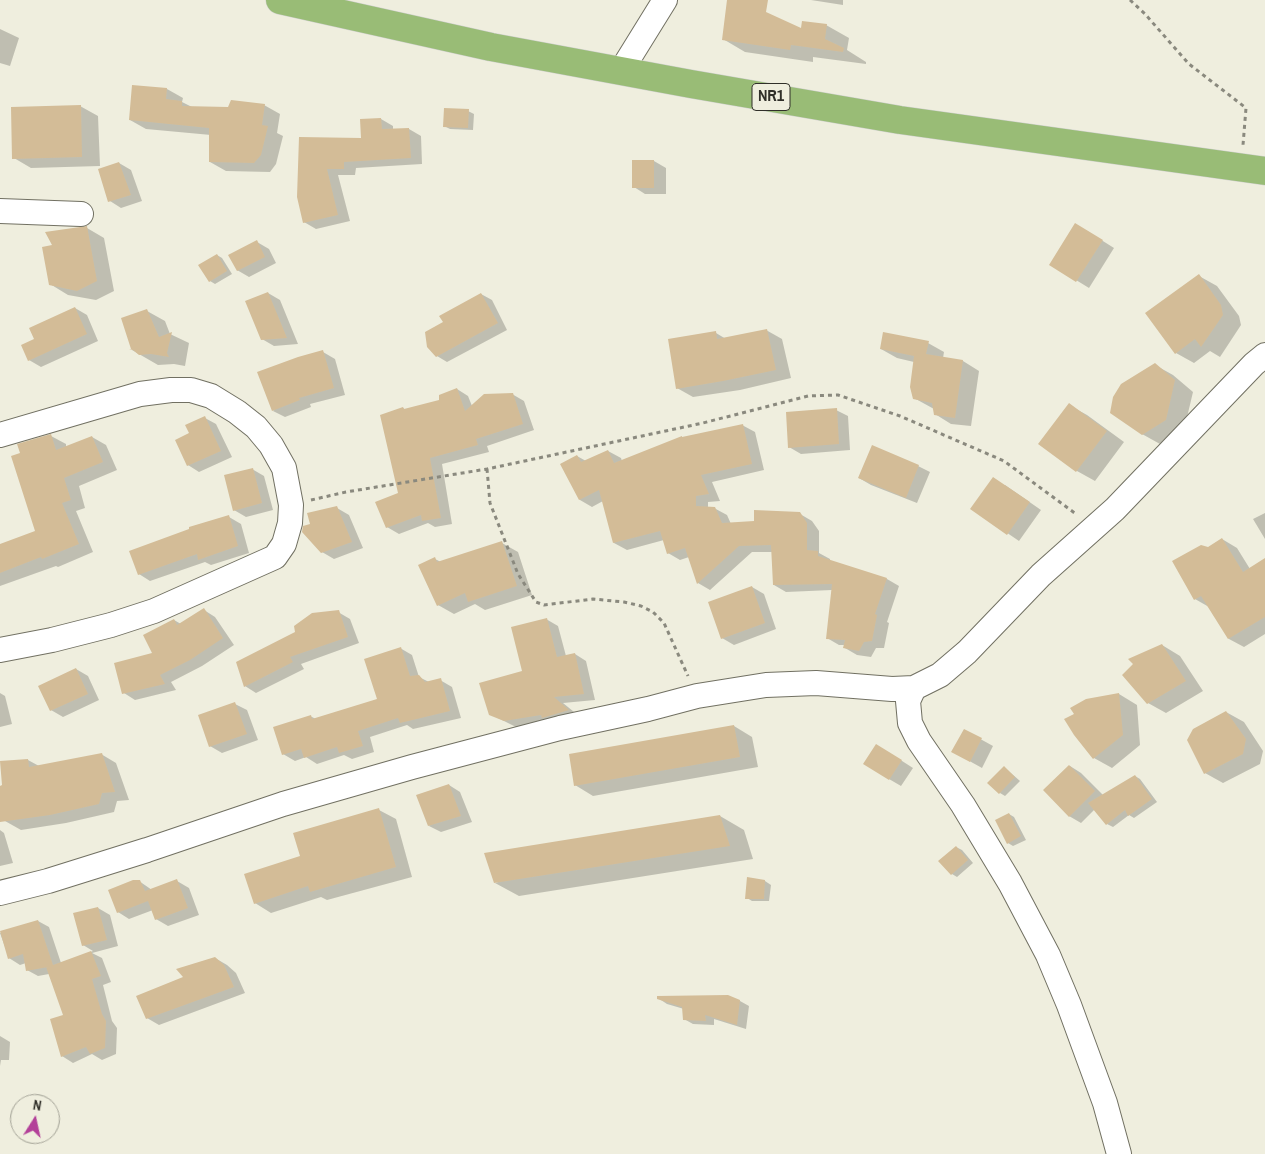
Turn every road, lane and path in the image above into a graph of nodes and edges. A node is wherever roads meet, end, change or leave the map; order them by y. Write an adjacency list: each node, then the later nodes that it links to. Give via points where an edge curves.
1 (280, 0): 4 (highway, NR1, via 491,47)
2 (665, 0): 4 (street)
3 (1130, 0): 5 (path, via 1189,64 1246,108)
4 (621, 71): 5 (highway, NR1, via 900,120)
5 (1253, 170)
6 (0, 211): 7 (street)
7 (82, 214)
8 (1265, 355): 12 (street)
9 (0, 434): 11 (street, via 140,394 191,390 211,396 256,427 284,468)
10 (487, 469): 11 (path, via 346,492); 12 (path, via 703,423 808,396 838,395 900,416 1004,461); 15 (path, via 490,503 518,574 536,602 611,600 653,612 664,623)
11 (291, 505): 13 (street, via 284,544 275,557 154,611 52,640)
12 (1095, 528): 14 (street, via 1041,575 955,664)
13 (0, 650)
14 (914, 688): 15 (street, via 816,683 766,685); 17 (street, via 908,701 910,723 1010,883 1044,947 1105,1103)
15 (697, 696): 16 (street, via 412,767 284,804 48,881)
16 (0, 893)
17 (1119, 1154)

